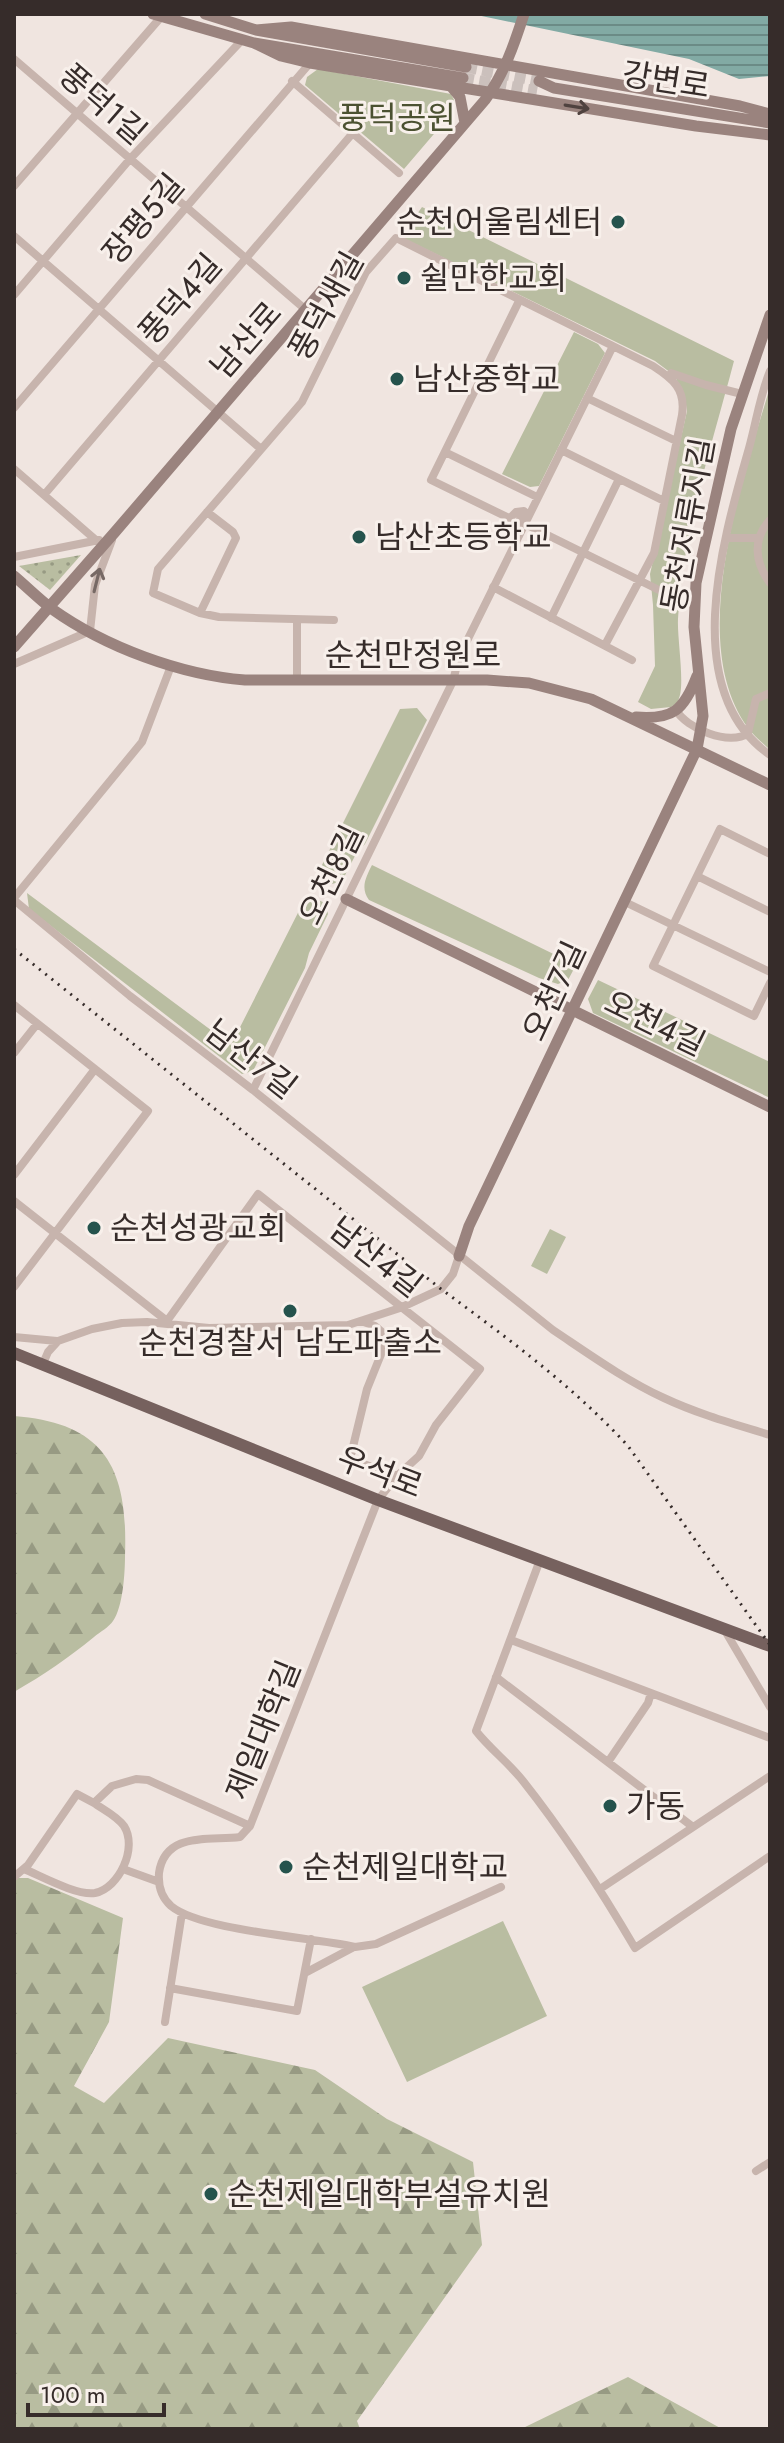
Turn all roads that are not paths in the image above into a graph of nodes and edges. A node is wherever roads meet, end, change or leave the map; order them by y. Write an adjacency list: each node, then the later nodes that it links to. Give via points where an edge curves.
1 (205, 14): 4 (main road)
2 (524, 14): 9 (main road, 남산로)
3 (157, 15): 5 (main road); 16 (street)
4 (256, 30): 6 (main road, via 464,72); 9 (main road, via 291,27)
5 (242, 40): 6 (main road); 22 (street)
6 (254, 43): 8 (main road)
7 (14, 59): 10 (street, 풍덕1길)
8 (310, 63): 12 (street, 장평5길); 13 (main road)
9 (507, 63): 15 (main road, 남산로); 17 (main road)
10 (22, 66): 11 (street); 16 (street, 풍덕1길)
11 (14, 75)
12 (292, 81): 20 (street); 25 (street, 장평5길)
13 (449, 84): 15 (main road); 18 (main road, via 460,97)
14 (538, 86): 19 (main road, 강변로)
15 (491, 91): 18 (main road, 남산로); 21 (main road, one-way to 21)
16 (77, 112): 22 (street, 풍덕1길); 24 (street)
17 (770, 114)
18 (465, 123): 32 (main road, 남산로)
19 (770, 123)
20 (352, 134): 23 (street); 27 (street, 풍덕4길)
21 (770, 135)
22 (130, 159): 25 (street, 풍덕1길); 28 (street)
23 (399, 173)
24 (14, 186)
25 (185, 207): 27 (street, 풍덕1길); 31 (street, 장평5길)
26 (14, 236): 28 (street)
27 (245, 259): 32 (street, 풍덕1길); 35 (street, 풍덕4길)
28 (43, 261): 29 (street); 31 (street)
29 (14, 295)
30 (519, 301): 34 (street, 풍덕새길); 47 (street, 풍덕새길, via 396,238 366,272 302,402); 49 (street)
31 (98, 309): 35 (street); 44 (street, 장평5길)
32 (306, 310): 45 (main road, 남산로)
33 (770, 315): 39 (main road, 동천저류지길)
34 (613, 346): 36 (street, 풍덕새길); 41 (street)
35 (159, 360): 45 (street); 52 (street, 풍덕4길)
36 (653, 366): 38 (street); 40 (street, 풍덕새길, via 673,379)
37 (770, 371): 42 (street)
38 (702, 384): 39 (street); 40 (street)
39 (742, 394): 80 (main road, 동천저류지길, via 696,583)
40 (683, 397): 46 (street)
41 (587, 398): 46 (street); 48 (street)
42 (763, 399): 43 (street); 59 (street)
43 (770, 407)
44 (14, 408)
45 (219, 412): 47 (street); 58 (main road, 남산로)
46 (676, 441): 54 (street)
47 (261, 449): 55 (street, 풍덕새길)
48 (561, 450): 51 (street); 53 (street)
49 (445, 452): 53 (street); 57 (street, via 431,480)
50 (14, 469): 52 (street)
51 (619, 479): 54 (street); 62 (street)
52 (44, 495): 61 (street)
53 (537, 497): 57 (street)
54 (664, 501): 65 (street, via 654,553)
55 (207, 512): 70 (street, via 236,538); 70 (street, 풍덕새길, via 158,569 153,593)
56 (770, 520): 60 (street)
57 (518, 521): 62 (street); 67 (street)
58 (115, 532): 61 (street); 69 (main road, 남산로); 74 (street, one-way to 58, via 99,568)
59 (727, 538): 60 (street); 87 (street, via 714,643 727,697)
60 (759, 538): 66 (street, via 758,562)
61 (97, 541): 63 (street)
62 (582, 552): 65 (street); 71 (street)
63 (14, 557)
64 (14, 576): 69 (main road, 순천만정원로)
65 (639, 580): 68 (street); 75 (street)
66 (770, 583)
67 (493, 587): 71 (street); 82 (street)
68 (661, 591)
69 (49, 606): 74 (main road, 순천만정원로); 76 (main road, 남산로)
70 (200, 613): 72 (street, 풍덕새길)
71 (551, 618): 75 (street)
72 (297, 620): 73 (street, 풍덕새길); 81 (street)
73 (334, 620)
74 (90, 631): 78 (street); 79 (main road, 순천만정원로)
75 (605, 645): 77 (street)
76 (14, 647)
77 (632, 660)
78 (14, 664)
79 (171, 666): 81 (main road, 순천만정원로, via 221,678); 93 (street, via 142,742)
80 (697, 676): 84 (main road, via 690,695); 86 (main road, 동천저류지길)
81 (297, 680): 82 (main road, 순천만정원로)
82 (453, 681): 85 (main road, 순천만정원로, via 544,686); 94 (street, 오천8길)
83 (770, 693): 87 (street, via 754,702)
84 (676, 710): 85 (main road, via 662,718); 86 (street, via 681,719)
85 (627, 716): 88 (main road, 순천만정원로)
86 (702, 729): 87 (street, via 725,739); 88 (main road, 동천저류지길)
87 (747, 733): 89 (street)
88 (697, 749): 90 (main road, 순천만정원로); 95 (main road, 오천7길)
89 (770, 755)
90 (770, 785)
91 (770, 854): 92 (street, via 720,829)
92 (697, 876): 96 (street); 97 (street)
93 (14, 899): 105 (street, 남산7길)
94 (346, 899): 101 (main road, 오천4길); 105 (street, 오천8길)
95 (625, 902): 97 (street); 101 (main road, 오천7길)
96 (770, 912)
97 (673, 925): 98 (street); 99 (street, via 653,966 754,1016)
98 (770, 972)
99 (770, 983)
100 (14, 1005): 102 (street)
101 (573, 1012): 106 (main road, 오천4길); 110 (main road, 오천7길)
102 (37, 1024): 103 (street); 104 (street)
103 (14, 1053)
104 (95, 1069): 107 (street); 109 (street, via 148,1111)
105 (253, 1090): 110 (street, 남산7길)
106 (770, 1107)
107 (14, 1175)
108 (14, 1201): 109 (street)
109 (55, 1234): 111 (street); 114 (street)
110 (459, 1256): 112 (street, via 441,1289); 119 (street, 남산7길, via 553,1330 645,1388 713,1418)
111 (14, 1287)
112 (400, 1308): 113 (street); 114 (street, 남산4길, via 258,1194); 120 (street, 남산4길, via 480,1369 419,1456)
113 (361, 1321): 114 (street, via 306,1328 209,1328); 120 (street, via 388,1337 367,1389 350,1459)
114 (167, 1322): 116 (street, via 122,1323)
115 (14, 1337): 116 (street)
116 (58, 1341): 118 (street)
117 (14, 1353): 118 (main road, 우석로)
118 (42, 1366): 121 (main road, 우석로)
119 (770, 1435)
120 (397, 1476): 121 (street, 제일대학길)
121 (378, 1500): 122 (main road, 우석로); 133 (street, 제일대학길)
122 (540, 1560): 123 (main road, 우석로); 124 (street)
123 (727, 1630): 125 (main road, 우석로); 128 (street)
124 (511, 1640): 126 (street); 127 (street)
125 (770, 1646)
126 (496, 1677): 130 (street); 141 (street, via 476,1731 523,1781)
127 (651, 1693): 129 (street); 130 (street)
128 (770, 1707)
129 (770, 1738)
130 (608, 1762): 134 (street)
131 (770, 1776): 134 (street)
132 (94, 1803): 133 (street, via 112,1786 148,1780); 136 (street, via 77,1794); 137 (street, via 127,1832)
133 (250, 1826): 139 (street, 제일대학길, via 240,1837 183,1842 165,1858)
134 (693, 1827): 141 (street)
135 (770, 1856): 141 (street, via 635,1948)
136 (24, 1869): 137 (street, via 84,1893 106,1888); 138 (street)
137 (123, 1869): 139 (street)
138 (14, 1877)
139 (159, 1882): 142 (street, via 164,1899)
140 (501, 1887): 144 (street, via 376,1944)
141 (600, 1889)
142 (182, 1913): 143 (street, via 205,1922); 146 (street)
143 (311, 1939): 144 (street); 145 (street)
144 (355, 1947): 145 (street)
145 (305, 1973): 146 (street, via 297,2011)
146 (170, 1988): 147 (street)
147 (165, 2022)
148 (770, 2162): 149 (street)
149 (756, 2171)

